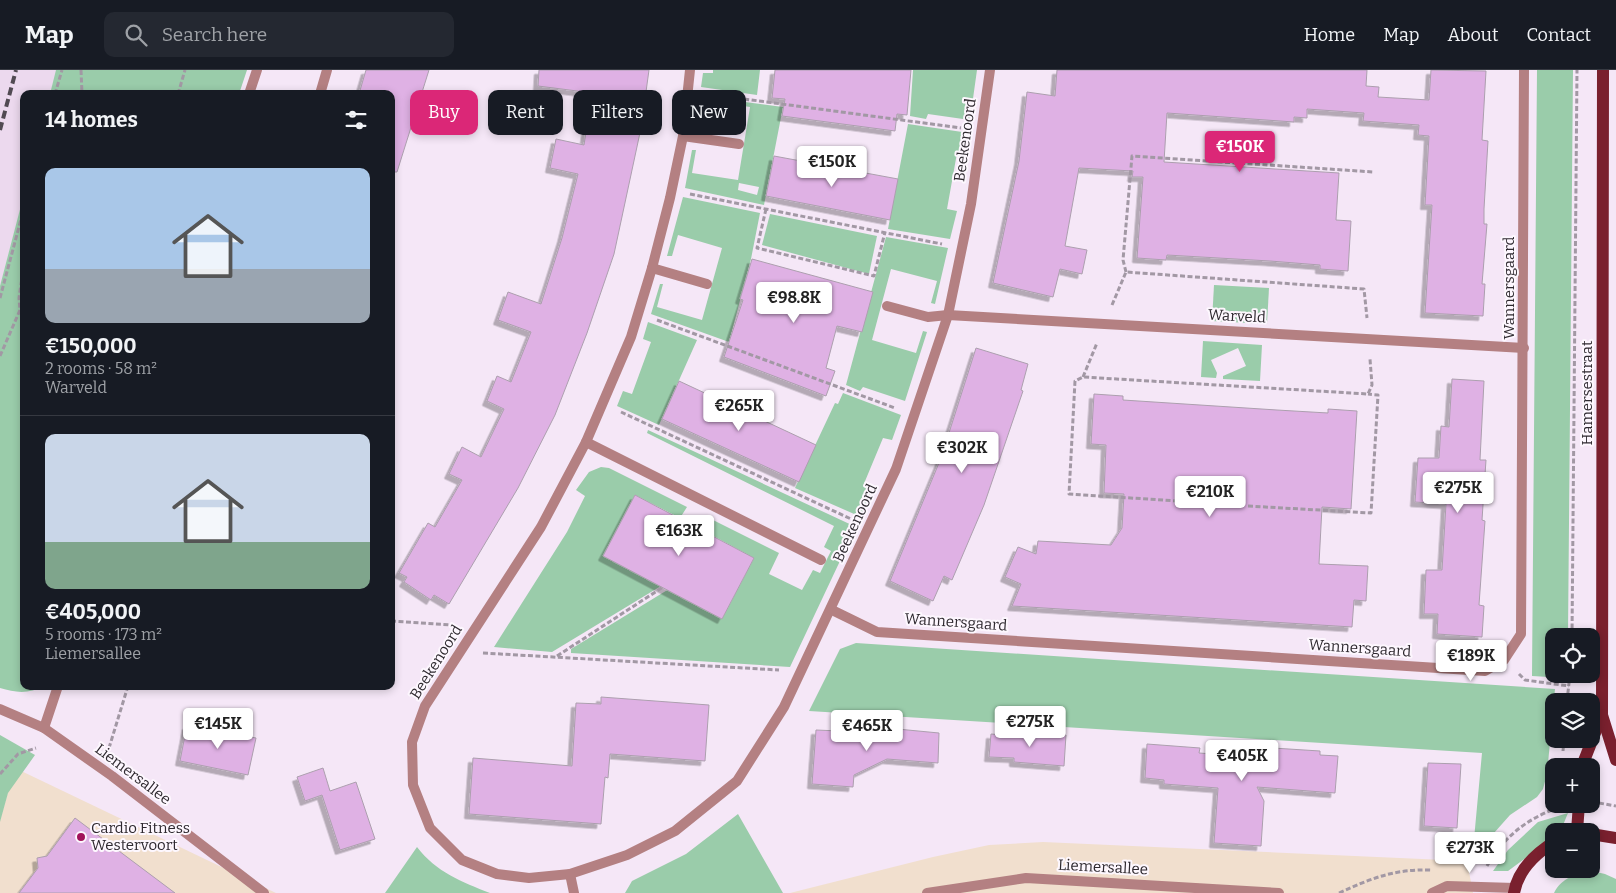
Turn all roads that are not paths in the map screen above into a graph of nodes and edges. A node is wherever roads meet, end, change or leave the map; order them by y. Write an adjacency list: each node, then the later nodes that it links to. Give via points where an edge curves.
1 (257, 70): 7 (street)
2 (327, 70): 8 (street)
3 (690, 70): 9 (street, Beekenoord)
4 (990, 70): 14 (street, Beekenoord, via 971,204)
5 (1524, 70): 15 (street, Wannersgaard)
6 (1603, 70): 21 (main road, Hamersestraat)
7 (250, 90)
8 (321, 90)
9 (683, 136): 10 (street); 11 (street, Beekenoord)
10 (739, 144)
11 (652, 268): 12 (street); 16 (street, Beekenoord, via 631,337)
12 (707, 284)
13 (887, 306): 14 (street, Warveld, via 928,317)
14 (948, 315): 15 (street, Warveld); 18 (street, Beekenoord, via 896,469)
15 (1524, 348): 18 (street, Wannersgaard, via 1521,634 1504,660 1485,670 877,632)
16 (586, 442): 17 (street, Beekenoord); 28 (street, Beekenoord, via 541,527 425,706 412,742 414,785 430,828 462,860 497,874 529,878)
17 (821, 560)
18 (832, 610): 28 (street, Beekenoord, via 784,707 738,781 674,831 627,855)
19 (57, 690): 22 (street)
20 (0, 709): 22 (street, Liemersallee)
21 (1602, 715): 23 (main road, Hamersestraat); 24 (main road, Hamersestraat)
22 (44, 728): 30 (street, Liemersallee, via 103,769)
23 (1585, 758)
24 (1616, 760)
25 (1600, 835): 26 (main road)
26 (1616, 838)
27 (1545, 848): 29 (main road, via 1524,868)
28 (570, 874): 31 (street)
29 (1515, 890): 34 (street, via 1447,886)
30 (264, 893)
31 (574, 893)
32 (927, 893): 33 (street, Liemersallee, via 1026,878)
33 (1278, 893)
34 (1432, 893)

